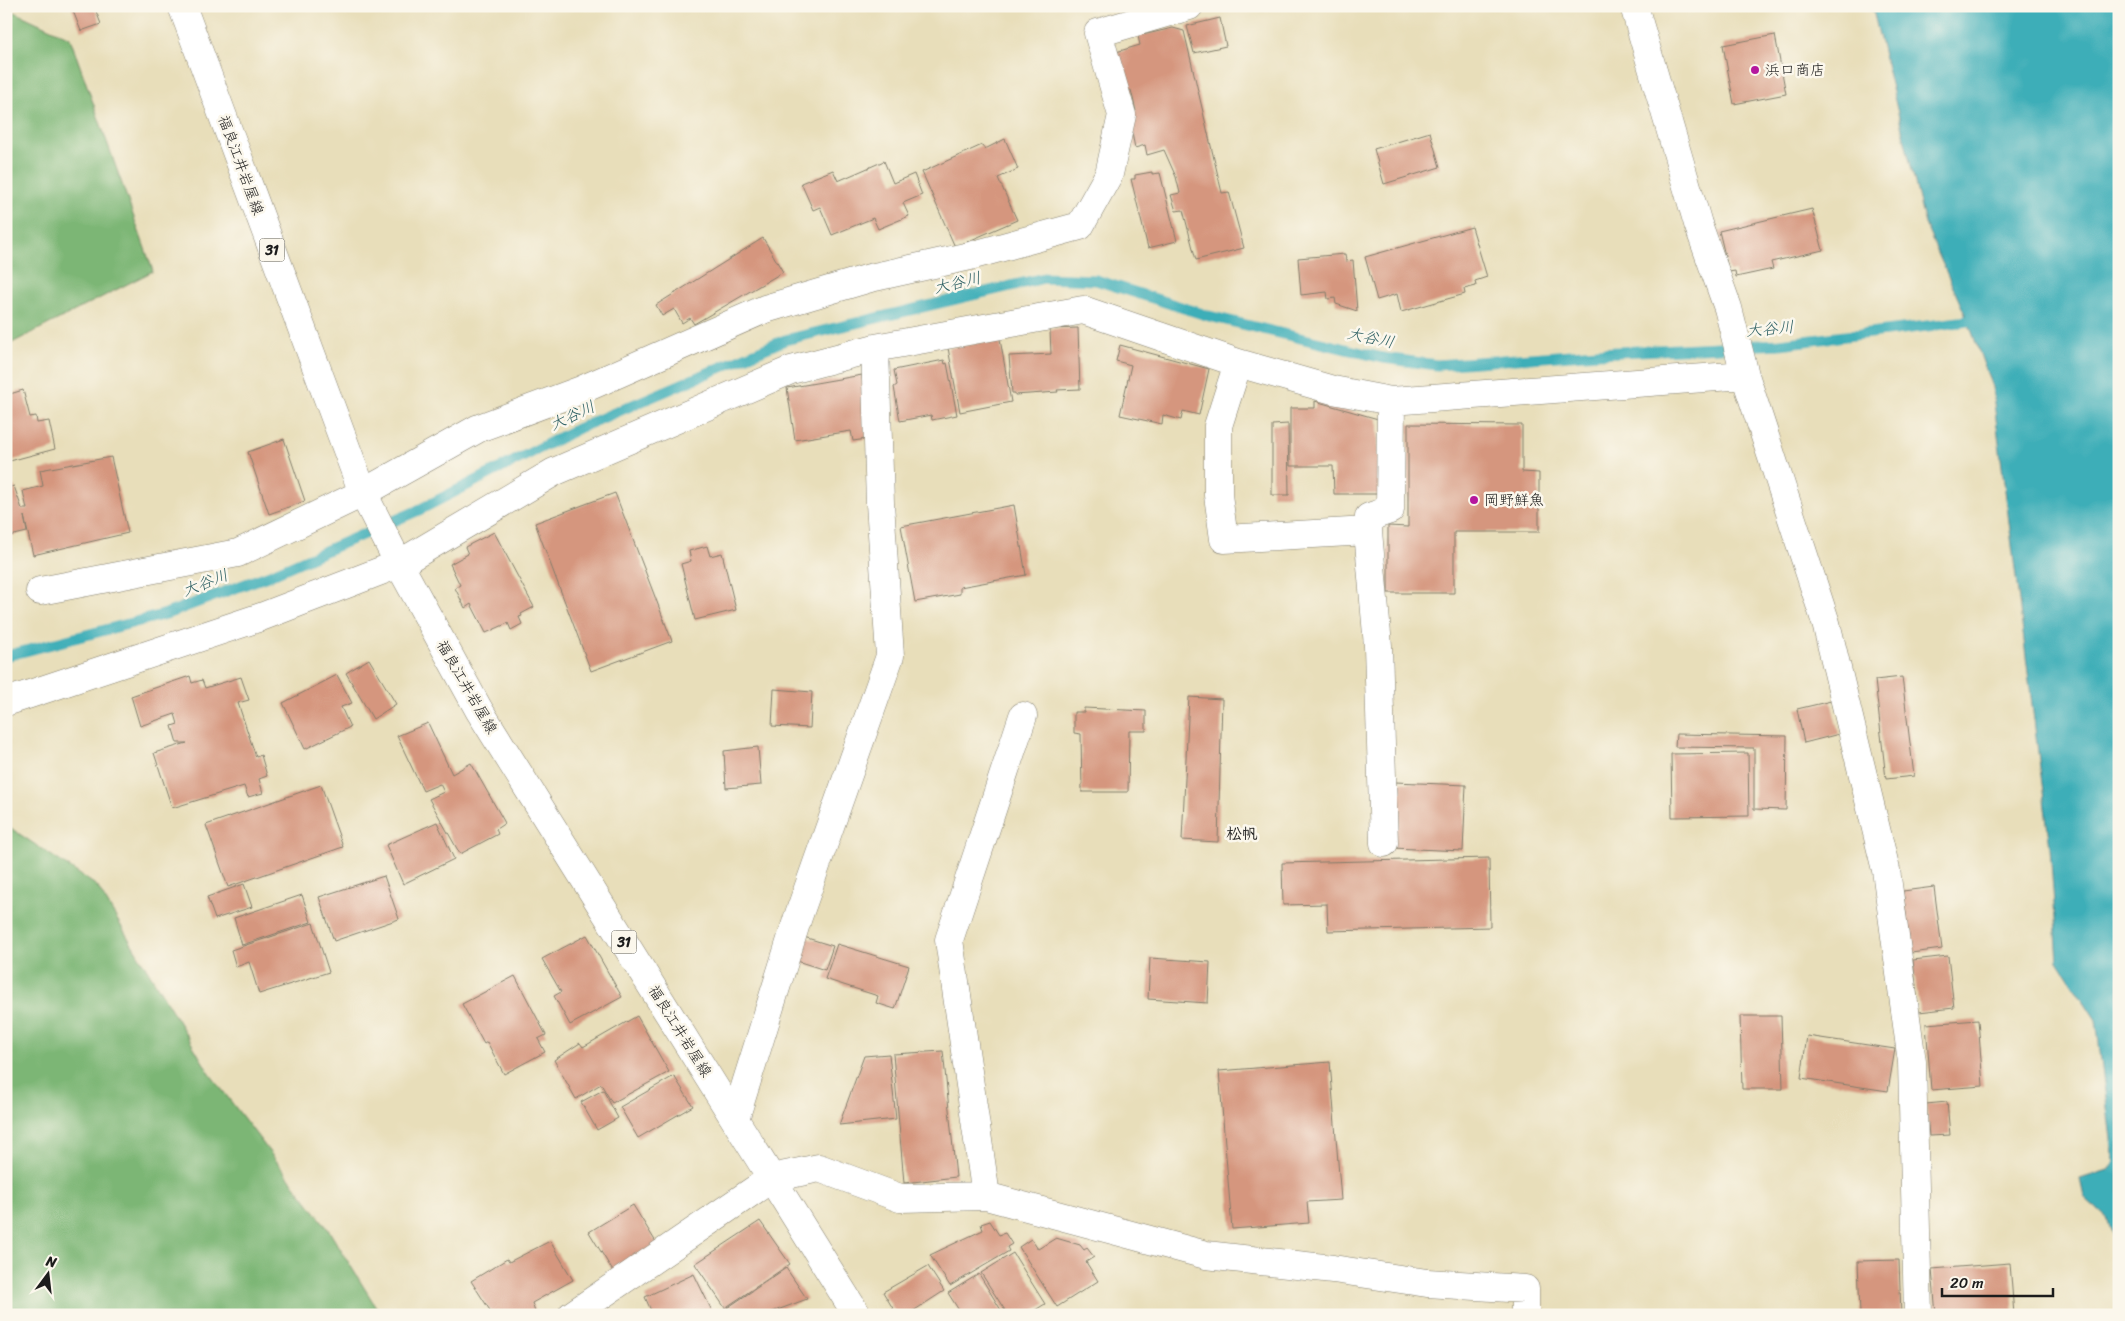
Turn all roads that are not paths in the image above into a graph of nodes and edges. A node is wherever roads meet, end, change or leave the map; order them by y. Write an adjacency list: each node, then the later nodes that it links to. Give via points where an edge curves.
1 (182, 6): 8 (street, 福良江井岩屋線 / 31)
2 (1189, 6): 8 (street, via 1098,33 1122,115 1109,174 1080,226 970,256 870,278 765,309 581,390 479,428)
3 (1634, 6): 6 (street, via 1698,224 1728,308)
4 (875, 348): 5 (street, via 1083,310); 10 (street, via 791,370 554,472); 15 (street, via 880,503 890,656 798,917)
5 (1238, 363): 7 (street, via 1333,390); 9 (street, via 1218,426 1218,495 1224,540)
6 (1744, 375): 7 (street); 21 (street, via 1826,623 1886,870 1912,1062)
7 (1391, 401): 9 (street, via 1390,510 1369,518)
8 (363, 493): 10 (street, 福良江井岩屋線 / 31); 11 (street, via 238,554)
9 (1368, 531): 14 (street, via 1378,646)
10 (399, 564): 12 (street, via 262,617); 15 (street, 福良江井岩屋線 / 31, via 479,710)
11 (40, 591)
12 (6, 702)
13 (1024, 716): 17 (street, via 949,940)
14 (1384, 843)
15 (735, 1119): 16 (street, 福良江井岩屋線 / 31)
16 (772, 1178): 17 (street, via 819,1168 900,1198); 18 (street); 19 (street, 福良江井岩屋線 / 31)
17 (986, 1196): 20 (street, via 1206,1255 1427,1283 1525,1289)
18 (572, 1315)
19 (857, 1315)
20 (1525, 1315)
21 (1918, 1315)

